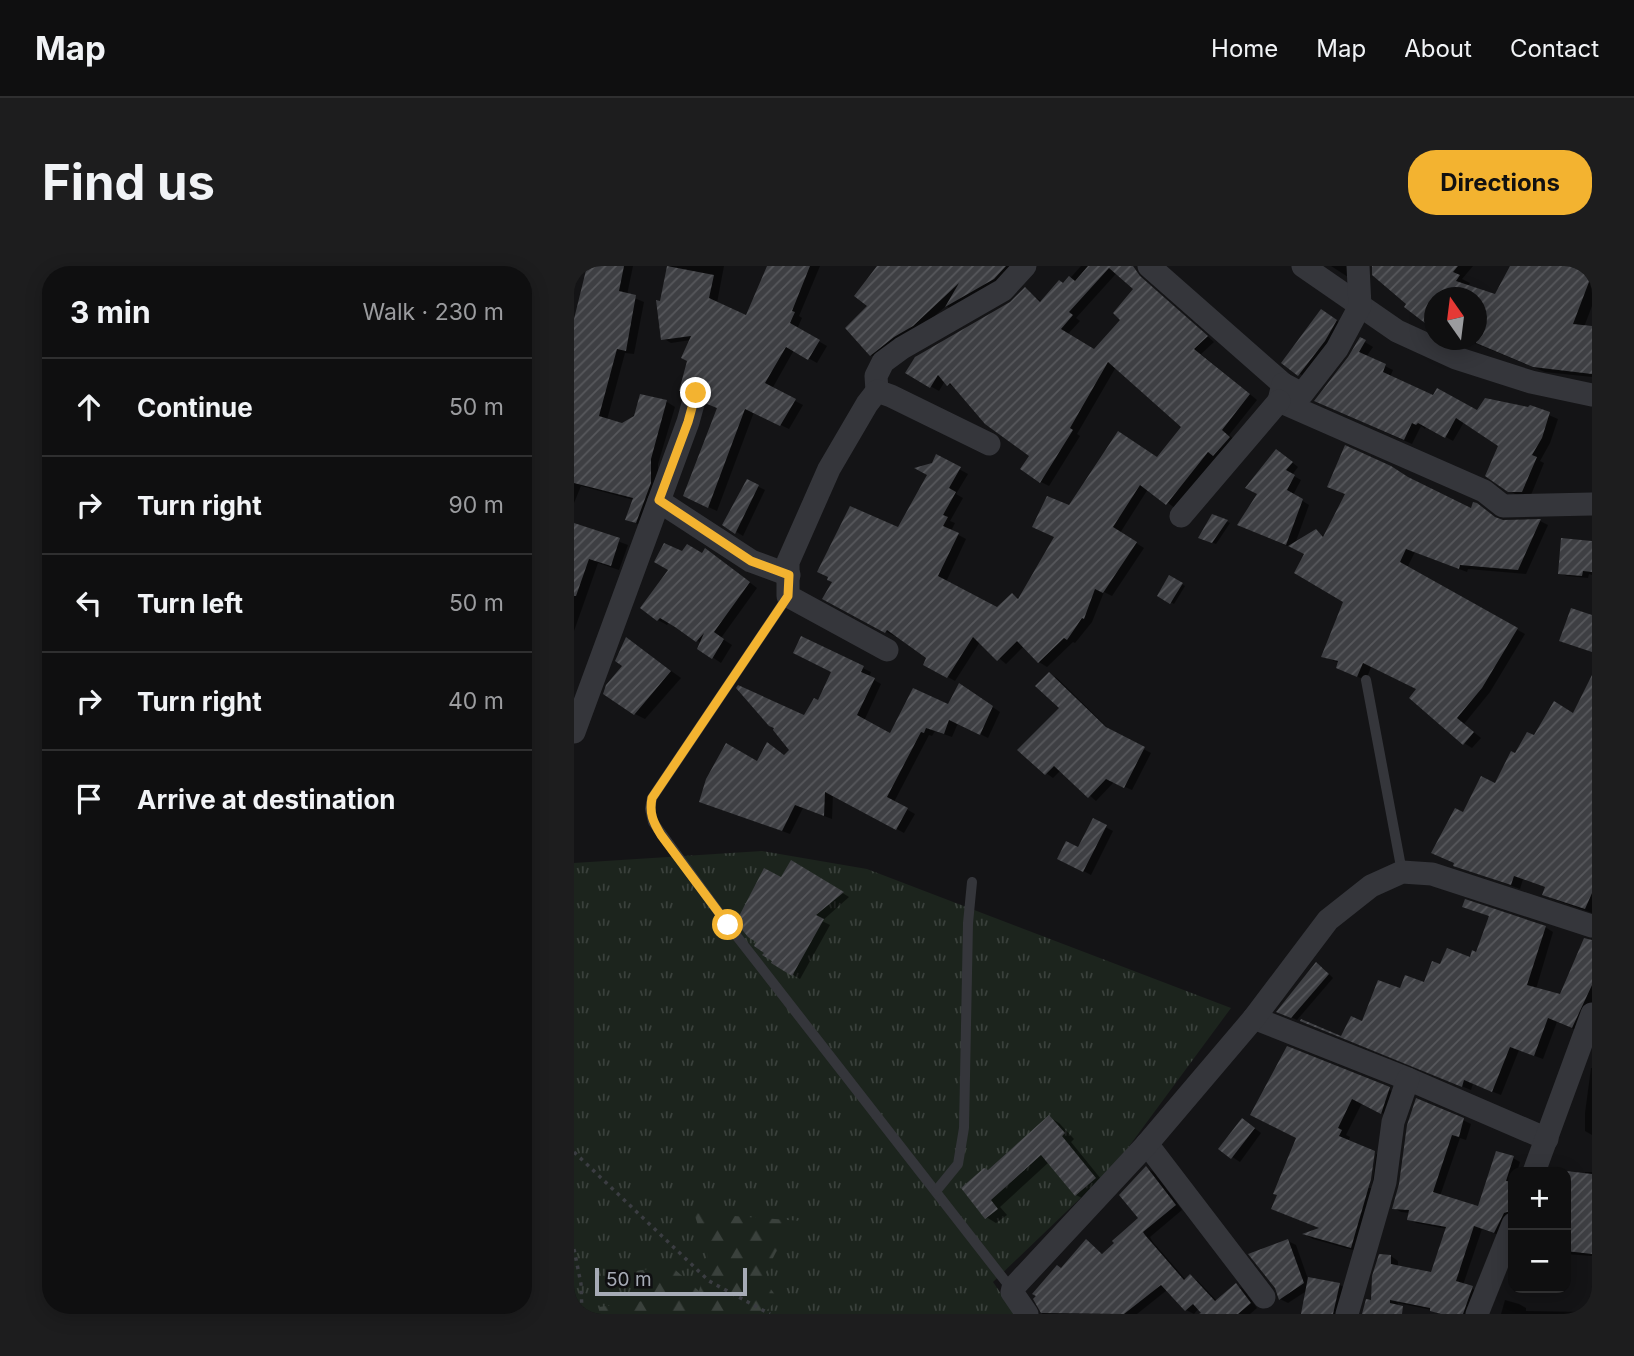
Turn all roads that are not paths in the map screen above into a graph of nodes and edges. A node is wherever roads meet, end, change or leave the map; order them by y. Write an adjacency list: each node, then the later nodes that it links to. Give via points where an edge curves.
1 (1025, 266): 6 (street, via 1003,290 883,362 876,376)
2 (1149, 266): 7 (street)
3 (1303, 266): 5 (street)
4 (1358, 266): 5 (street)
5 (1360, 306): 7 (street, via 1337,349 1302,394); 9 (street, via 1397,331 1456,358)
6 (877, 391): 10 (street); 14 (street, via 829,470 788,562)
7 (1281, 392): 12 (street, via 1484,491 1503,506); 13 (street)
8 (696, 393): 11 (street)
9 (1592, 395)
10 (989, 444)
11 (659, 500): 14 (street); 17 (street)
12 (1592, 504)
13 (1181, 516)
14 (788, 585): 15 (street); 27 (lane, via 652,798 653,822)
15 (887, 649)
16 (1366, 680): 18 (lane)
17 (574, 732)
18 (1402, 872): 20 (street, via 1432,874); 22 (street, via 1371,886 1328,920)
19 (972, 882): 27 (lane, via 964,1128 958,1164)
20 (1592, 926)
21 (1592, 1014): 24 (street)
22 (1254, 1018): 23 (street); 25 (street)
23 (1408, 1079): 24 (street); 32 (street, via 1393,1122 1385,1182)
24 (1547, 1139): 26 (street)
25 (1147, 1144): 29 (street); 30 (street)
26 (1536, 1167)
27 (936, 1191): 29 (lane)
28 (1511, 1230): 33 (street)
29 (1013, 1291): 31 (street)
30 (1264, 1297)
31 (1027, 1314)
32 (1347, 1314)
33 (1477, 1314)

